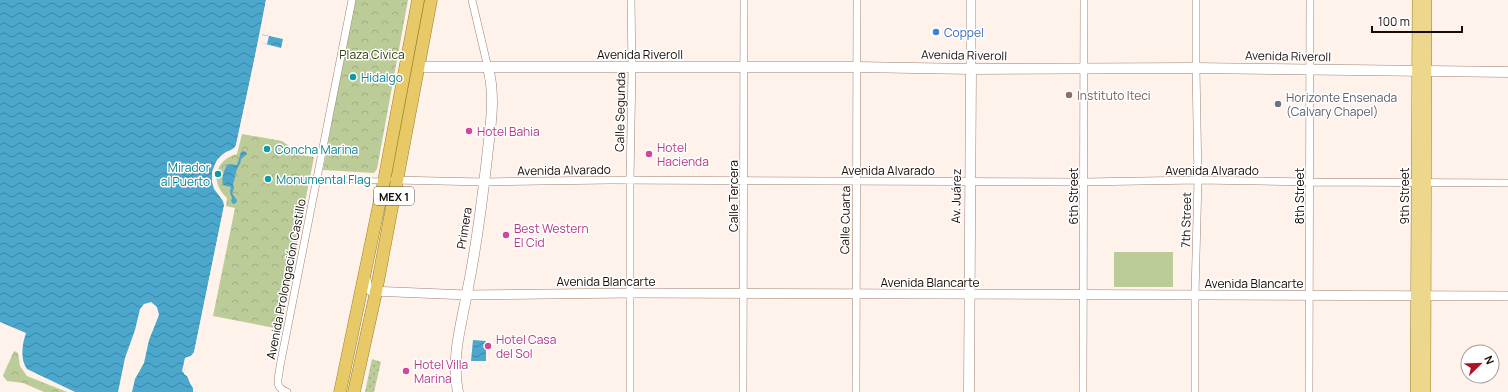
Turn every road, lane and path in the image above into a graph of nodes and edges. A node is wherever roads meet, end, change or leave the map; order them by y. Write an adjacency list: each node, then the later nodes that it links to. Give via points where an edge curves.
1 (352, 0): 25 (street, Avenida Prolongación Castillo)
2 (418, 0): 28 (highway, MEX 1)
3 (431, 0): 16 (highway, MEX 1)
4 (472, 0): 17 (street)
5 (631, 0): 14 (street, Calle Segunda)
6 (744, 0): 18 (street, Calle Tercera)
7 (857, 0): 15 (street, Calle Cuarta)
8 (971, 0): 20 (street, Av. Juárez)
9 (1084, 0): 21 (street, 6th Street)
10 (1196, 0): 19 (street, 7th Street)
11 (1310, 0): 22 (street, 8th Street)
12 (1418, 0): 23 (main road, 9th Street)
13 (1426, 0): 23 (main road, 9th Street)
14 (632, 67): 17 (main road, Avenida Riveroll); 18 (main road, Avenida Riveroll); 29 (street, Calle Segunda)
15 (856, 67): 18 (main road, Avenida Riveroll); 20 (main road, Avenida Riveroll); 32 (street, Calle Cuarta)
16 (419, 68): 17 (main road, Avenida Riveroll); 26 (highway, MEX 1)
17 (488, 68): 31 (main road, Primera, via 492,81 492,101)
18 (744, 68): 30 (street, Calle Tercera)
19 (1196, 68): 21 (main road, Avenida Riveroll); 22 (main road, Avenida Riveroll); 27 (street, 7th Street)
20 (971, 69): 21 (main road, Avenida Riveroll); 33 (main road, Av. Juárez)
21 (1084, 69): 34 (street, 6th Street)
22 (1310, 69): 23 (main road, Avenida Riveroll); 35 (street, 8th Street)
23 (1421, 72): 24 (main road, Avenida Riveroll); 36 (main road, 9th Street)
24 (1508, 72)
25 (317, 178): 28 (street, Avenida Alvarado); 50 (street, Avenida Prolongación Castillo, via 279,372 279,388)
26 (397, 180): 28 (street, Avenida Alvarado); 31 (street, Avenida Alvarado); 39 (highway, MEX 1)
27 (1198, 180): 34 (street, Avenida Alvarado); 35 (street, Avenida Alvarado); 46 (street, 7th Street)
28 (384, 181): 38 (highway, MEX 1)
29 (630, 181): 30 (street, Avenida Alvarado); 31 (street, Avenida Alvarado); 40 (street, Calle Segunda)
30 (744, 181): 32 (street, Avenida Alvarado); 41 (street, Calle Tercera)
31 (484, 182): 43 (main road, Primera)
32 (856, 182): 33 (street, Avenida Alvarado); 42 (street, Calle Cuarta)
33 (969, 182): 34 (street, Avenida Alvarado); 44 (main road, Av. Juárez)
34 (1084, 182): 45 (street, 6th Street)
35 (1310, 182): 36 (street, Avenida Alvarado); 47 (street, 8th Street)
36 (1421, 182): 37 (street, Avenida Alvarado); 48 (main road, 9th Street)
37 (1508, 182)
38 (364, 273): 39 (street, via 369,289); 51 (highway, MEX 1)
39 (376, 292): 43 (street, Avenida Blancarte); 52 (highway, MEX 1)
40 (630, 293): 41 (street, Avenida Blancarte); 43 (street, Avenida Blancarte); 54 (street, Calle Segunda)
41 (744, 293): 42 (street, Avenida Blancarte); 55 (street, Calle Tercera)
42 (855, 293): 44 (street, Avenida Blancarte); 56 (street, Calle Cuarta)
43 (467, 294): 53 (main road, Primera, via 455,352)
44 (968, 294): 45 (street, Avenida Blancarte); 57 (main road, Av. Juárez)
45 (1084, 294): 46 (street, Avenida Blancarte); 58 (street, 6th Street)
46 (1195, 294): 47 (street, Avenida Blancarte); 59 (street, 7th Street)
47 (1310, 295): 48 (street, Avenida Blancarte); 60 (street, 8th Street)
48 (1421, 295): 49 (street, Avenida Blancarte); 61 (main road, 9th Street); 62 (main road, 9th Street)
49 (1508, 296)
50 (287, 392)
51 (340, 392)
52 (354, 392)
53 (458, 392)
54 (630, 392)
55 (743, 392)
56 (856, 392)
57 (969, 392)
58 (1083, 392)
59 (1195, 392)
60 (1309, 392)
61 (1416, 392)
62 (1425, 392)

